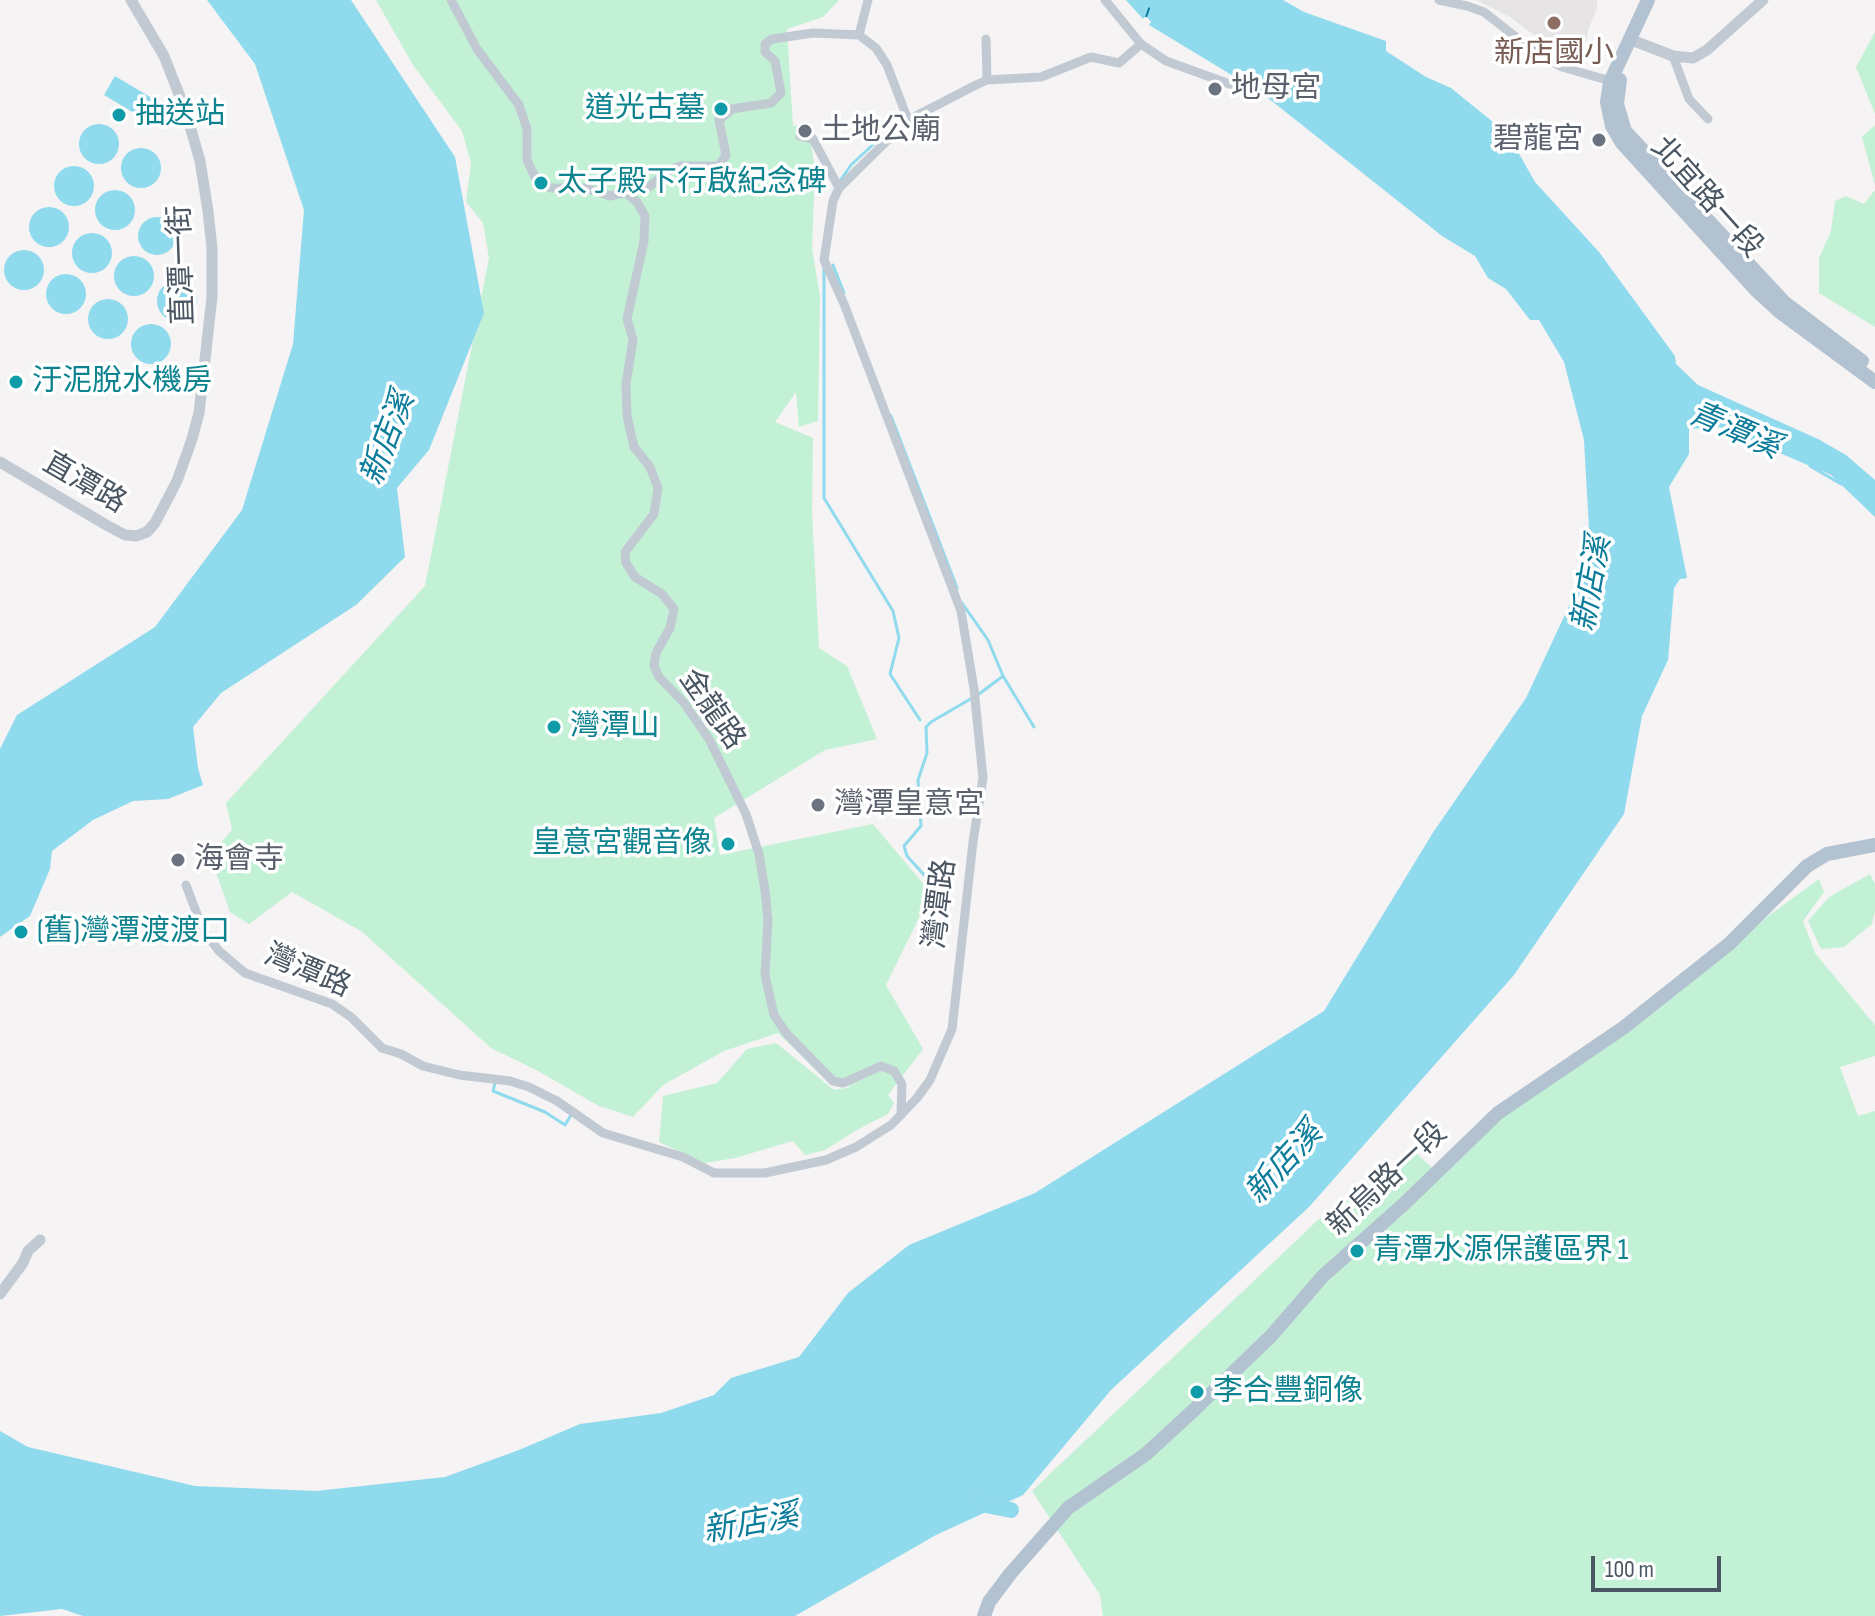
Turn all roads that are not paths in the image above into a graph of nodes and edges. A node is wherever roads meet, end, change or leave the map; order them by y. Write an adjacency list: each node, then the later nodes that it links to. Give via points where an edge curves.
1 (131, 0): 25 (street, 直潭一街, via 164,56 186,112 200,161 212,248 209,343 199,413 177,481)
2 (451, 0): 21 (street, via 477,49 519,105 529,142 527,160 536,179 551,188 586,188 610,196)
3 (868, 0): 9 (street)
4 (1105, 0): 12 (street)
5 (1439, 0): 15 (street, via 1484,12 1562,67)
6 (1648, 0): 11 (main road, 北宜路一段)
7 (1658, 0): 11 (main road, 北宜路一段)
8 (1763, 0): 13 (street, via 1701,55)
9 (859, 35): 18 (street, via 887,65); 21 (street, via 813,33 772,39 765,52 775,61 781,93 771,103 732,109 719,120 726,155 719,166 680,166 649,187)
10 (986, 39): 14 (street)
11 (1633, 40): 13 (street); 15 (main road, 北宜路一段)
12 (1141, 44): 14 (street, via 1119,63 1091,57 1041,77); 16 (street, via 1166,61)
13 (1673, 56): 17 (street, via 1689,99)
14 (987, 80): 18 (street)
15 (1614, 82): 22 (main road, 北宜路一段, via 1625,131 1784,302); 23 (main road, 北宜路一段, via 1607,102 1612,126 1631,154 1771,305)
16 (1249, 91)
17 (1708, 119)
18 (908, 120): 20 (street)
19 (800, 136): 20 (street, via 813,139)
20 (839, 188): 28 (street, 灣潭路, via 824,260 961,611 983,778 952,1029 930,1080)
21 (625, 192): 28 (street, 金龍路, via 645,216 627,319 633,340 627,416 634,447 658,488 654,514 625,552 626,563 674,609 654,666 709,739 746,814 765,890 765,975 774,1015 833,1081 843,1083 881,1066 894,1071 902,1084)
22 (1875, 370)
23 (1875, 382)
24 (0, 462): 25 (street, 直潭路, via 125,535)
25 (147, 532)
26 (1875, 845): 31 (main road, 新烏路一段, via 1827,854 1807,866 1729,944 1623,1028 1498,1113 1323,1276 1271,1336 1195,1409 1146,1454 1068,1508 1010,1574)
27 (186, 885): 28 (street, 灣潭路, via 203,930 245,973 332,1004 382,1048 423,1066 529,1087 603,1133 683,1157 714,1173 765,1173 826,1160 856,1147)
28 (901, 1115)
29 (40, 1240): 30 (street)
30 (0, 1294)
31 (984, 1616)

